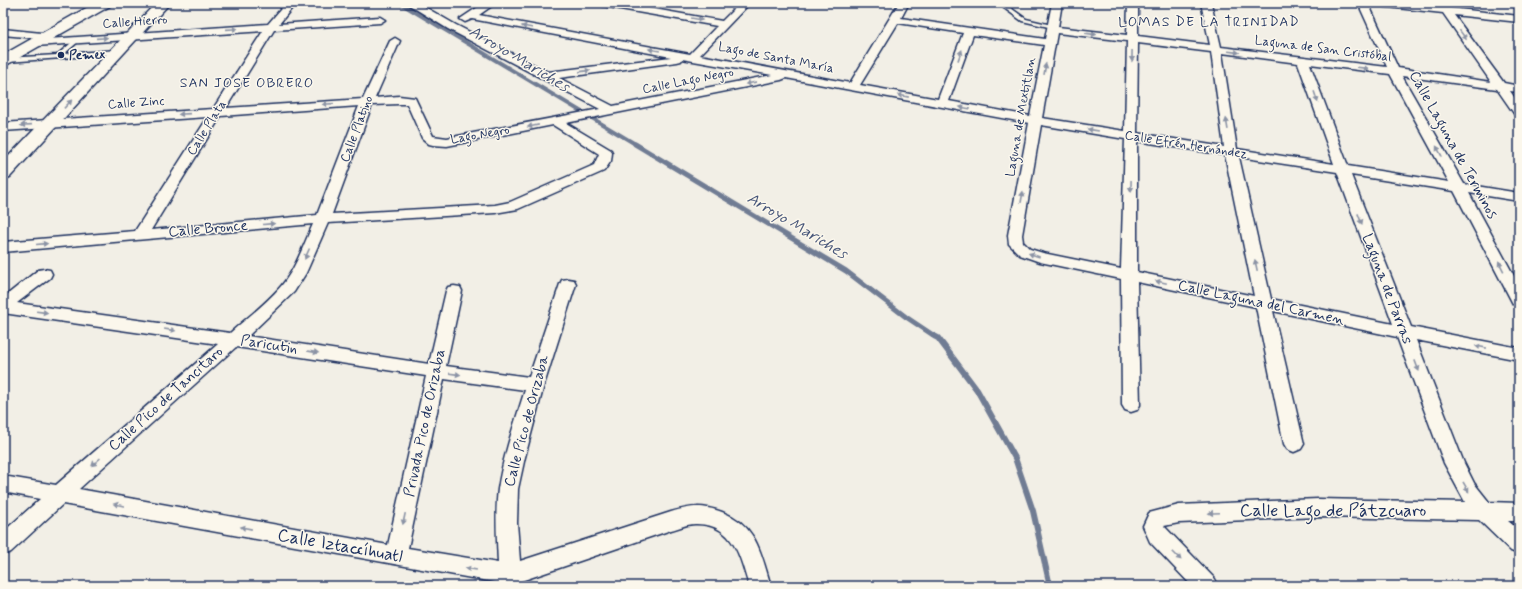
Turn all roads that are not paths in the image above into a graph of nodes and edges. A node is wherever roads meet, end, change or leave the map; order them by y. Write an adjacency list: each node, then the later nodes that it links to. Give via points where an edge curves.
1 (105, 3): 29 (main road)
2 (163, 3): 28 (main road)
3 (291, 3): 23 (street, Calle Plata)
4 (411, 3): 24 (street)
5 (491, 3): 18 (street)
6 (603, 3): 22 (street, one-way to 22)
7 (745, 3): 22 (street)
8 (904, 3): 21 (street)
9 (1006, 3): 25 (lane, via 1006,7 1024,20)
10 (1057, 3): 25 (street, Laguna de Mextitlan)
11 (1133, 3): 30 (street)
12 (1206, 3): 34 (street)
13 (1362, 3): 40 (street, Calle Laguna de Terminos)
14 (1378, 3): 17 (street)
15 (1516, 3): 16 (street)
16 (1519, 6)
17 (1443, 7): 19 (street); 44 (street, one-way to 44)
18 (470, 16): 24 (street); 37 (street, Lago de Santa María, one-way to 18)
19 (1519, 19)
20 (380, 20): 23 (street, Calle Hierro)
21 (895, 20): 27 (street); 43 (street)
22 (726, 24): 37 (street)
23 (271, 27): 28 (street, Calle Hierro, one-way to 23); 49 (street, Calle Plata)
24 (452, 27): 41 (street)
25 (1053, 27): 30 (street, Laguna de San Cristóbal, one-way to 30); 33 (street, Laguna de Mextitlan)
26 (3, 32): 29 (street, Calle Hierro)
27 (969, 32): 33 (street); 47 (street, one-way to 27)
28 (132, 36): 31 (street, Calle Hierro, one-way to 28); 35 (main road)
29 (41, 39): 31 (street, Calle Hierro); 39 (main road)
30 (1132, 39): 34 (street, Laguna de San Cristóbal); 56 (street, one-way to 56)
31 (77, 40): 36 (lane)
32 (395, 41): 46 (street, Calle Platino)
33 (1050, 43): 53 (street, Laguna de Mextitlan, one-way to 33)
34 (1216, 49): 38 (street, Laguna de San Cristóbal, one-way to 38); 57 (street, one-way to 34)
35 (117, 52): 36 (lane); 54 (main road, one-way to 35)
36 (59, 56): 39 (lane)
37 (693, 57): 41 (street, one-way to 37); 42 (street, Lago de Santa María)
38 (1303, 60): 40 (street, Laguna de San Cristóbal, one-way to 40); 58 (street, Laguna de Parras, one-way to 58)
39 (4, 61)
40 (1394, 72): 44 (street, Laguna de San Cristóbal); 60 (street, Calle Laguna de Terminos, one-way to 40)
41 (547, 76): 48 (street)
42 (789, 76): 43 (street, Lago de Santa María); 48 (street, Calle Lago Negro, one-way to 48)
43 (853, 87): 47 (street, Calle Efrén Hernández, one-way to 43)
44 (1501, 87): 45 (street, Laguna de San Cristóbal); 50 (street)
45 (1519, 89)
46 (367, 102): 49 (street, Calle Zinc, one-way to 49); 52 (street, Lago Negro, one-way to 46, via 440,142 428,138 411,101); 62 (street, Calle Platino)
47 (942, 104): 53 (street, Calle Efrén Hernández, one-way to 47)
48 (612, 110): 51 (street, Calle Lago Negro)
49 (218, 112): 54 (street, Calle Zinc, one-way to 54); 64 (street, Calle Plata)
50 (1519, 112)
51 (593, 114): 52 (street, Lago Negro)
52 (556, 121): 62 (street, Calle Bronce, via 606,153 599,168 513,206)
53 (1036, 121): 56 (street, Calle Efrén Hernández, one-way to 53); 63 (street, Laguna de Mextitlan, one-way to 53)
54 (50, 124): 55 (street, Calle Zinc, one-way to 55); 59 (main road)
55 (3, 127)
56 (1131, 137): 57 (street, Calle Efrén Hernández); 67 (street, one-way to 67)
57 (1231, 152): 58 (street, Calle Efrén Hernández); 71 (street, one-way to 57)
58 (1342, 169): 60 (street, Calle Efrén Hernández); 73 (street, Laguna de Parras, one-way to 73)
59 (3, 173)
60 (1459, 187): 61 (street, Calle Efrén Hernández); 70 (street, Calle Laguna de Terminos, one-way to 60)
61 (1519, 197)
62 (323, 219): 64 (street, Calle Bronce, one-way to 62); 74 (street, Calle Pico de Tancitaro, one-way to 74, via 298,274 288,288)
63 (1016, 235): 67 (street, Calle Laguna del Carmen, one-way to 63, via 1025,252 1016,244)
64 (140, 236): 65 (street, Calle Bronce, one-way to 64)
65 (3, 247)
66 (44, 274): 72 (street)
67 (1130, 275): 71 (street, Calle Laguna del Carmen, one-way to 67); 78 (street)
68 (568, 284): 77 (street, Calle Pico de Orizaba)
69 (454, 291): 76 (street, Privada Pico de Orizaba)
70 (1519, 300)
71 (1265, 303): 73 (street, Calle Laguna del Carmen); 79 (street)
72 (3, 307): 74 (street, Paricutin, one-way to 74, via 97,318)
73 (1404, 332): 75 (street, Calle Laguna del Carmen, one-way to 73); 82 (street, Laguna de Parras, one-way to 82, via 1454,463 1467,489)
74 (233, 340): 76 (street, Paricutin, one-way to 76); 81 (street, Calle Pico de Tancitaro, one-way to 81)
75 (1519, 354)
76 (436, 372): 77 (street, Paricutin, one-way to 77); 86 (street, Privada Pico de Orizaba, one-way to 86)
77 (535, 385): 87 (street, Calle Pico de Orizaba, via 508,489 506,523)
78 (1131, 406)
79 (1294, 444)
80 (3, 484): 81 (street, Calle Iztaccíhuatl)
81 (60, 494): 85 (street, Calle Pico de Tancitaro); 86 (street, Calle Iztaccíhuatl, one-way to 81)
82 (1484, 512): 83 (street, Calle Lago de Pátzcuaro); 84 (street, Laguna de Parras); 89 (street, Calle Lago de Pátzcuaro, one-way to 89, via 1318,508 1179,514 1156,519 1153,522 1157,535)
83 (1519, 512)
84 (1519, 544)
85 (3, 545)
86 (396, 556): 87 (street, Calle Iztaccíhuatl, one-way to 86)
87 (510, 580): 88 (street, Calle Iztaccíhuatl, via 671,520 694,515 711,517 741,535)
88 (760, 586)
89 (1207, 586)

